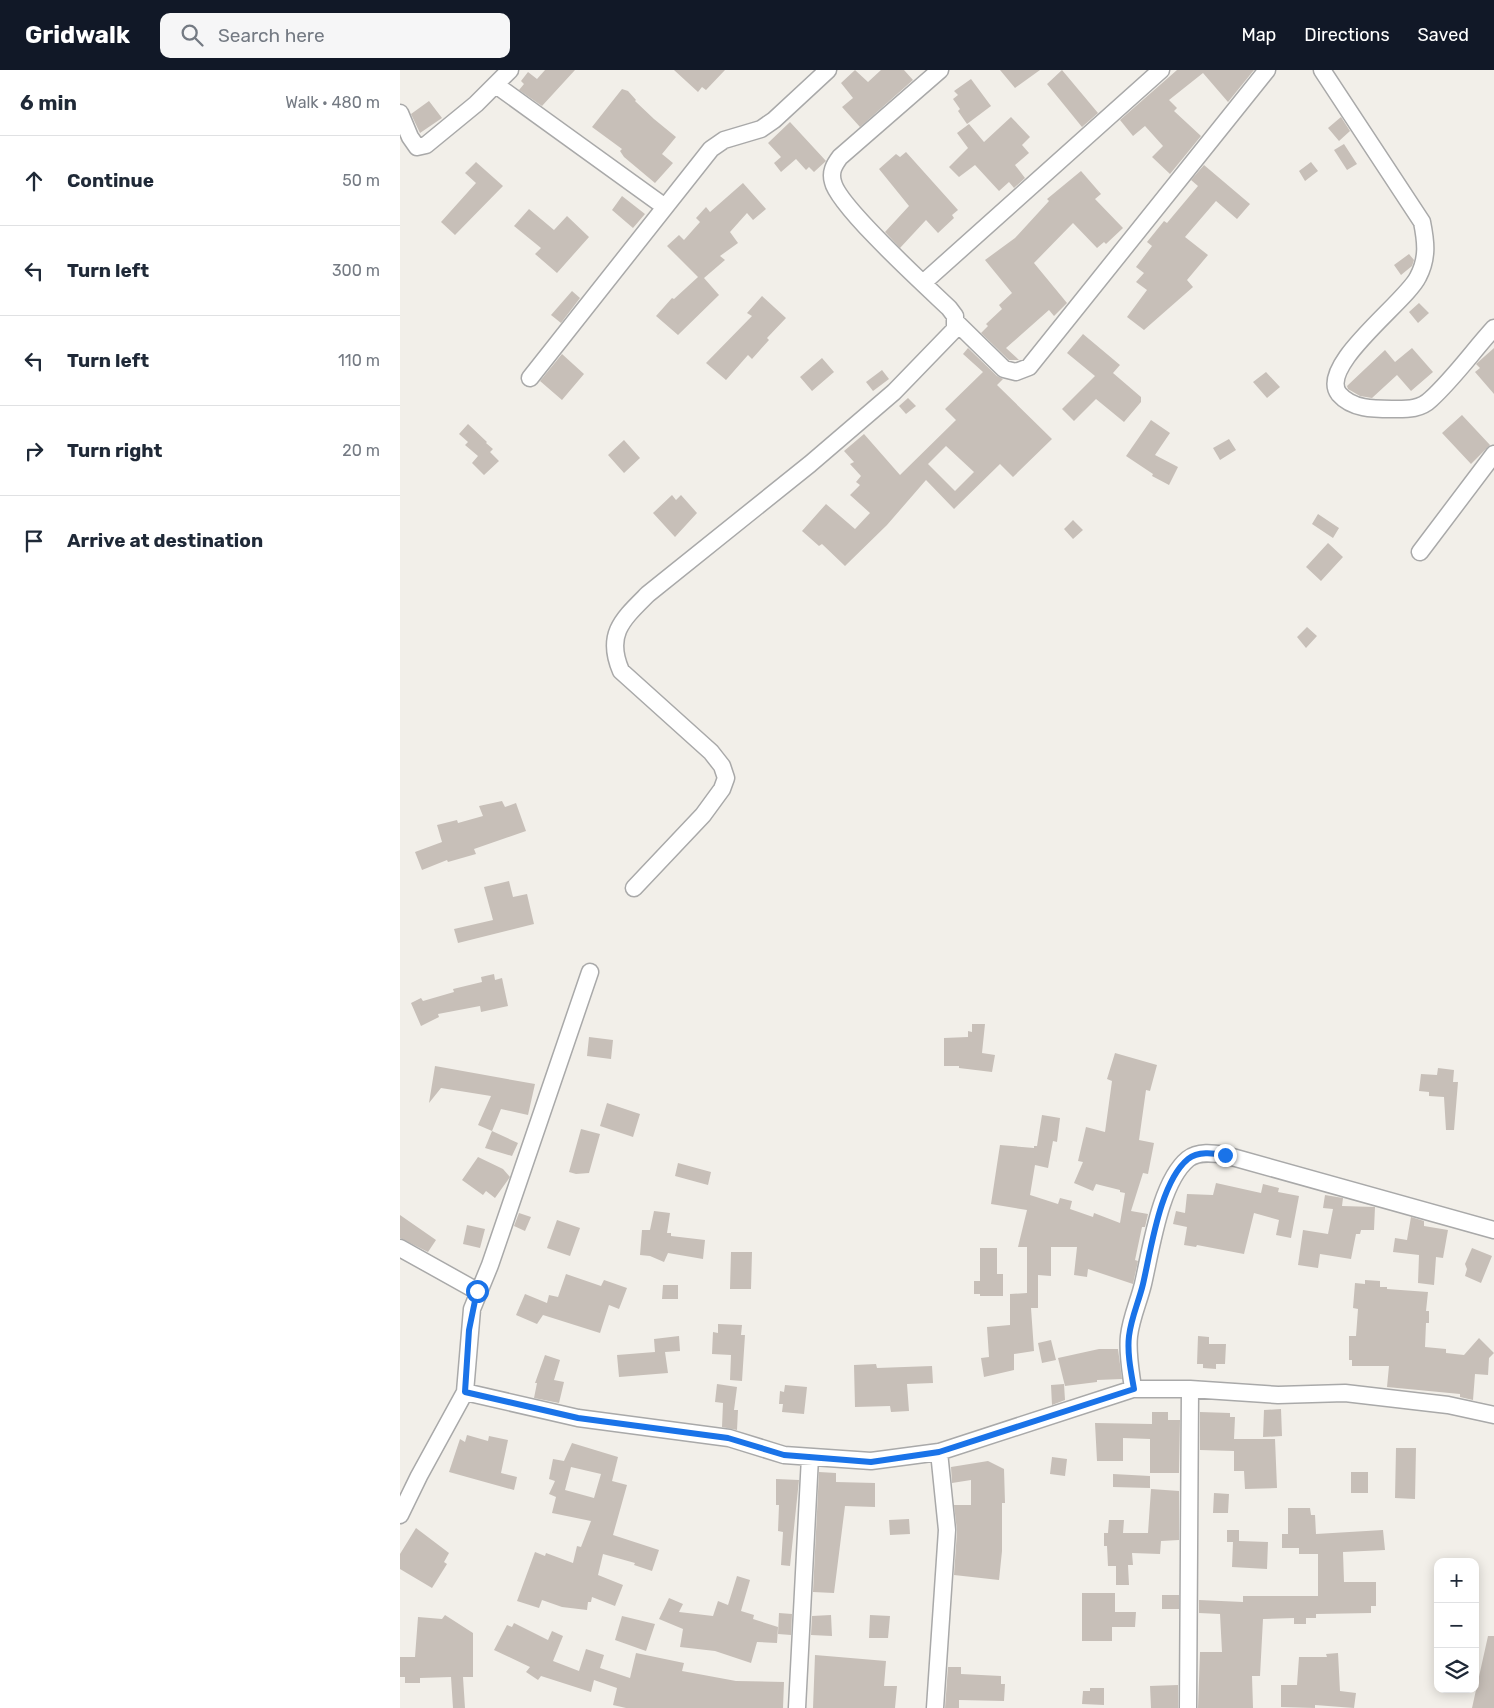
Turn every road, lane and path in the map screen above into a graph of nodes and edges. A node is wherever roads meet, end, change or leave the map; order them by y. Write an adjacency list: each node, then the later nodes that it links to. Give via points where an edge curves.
1 (510, 70): 7 (street)
2 (828, 70): 9 (street, via 761,129 724,140 711,149)
3 (940, 70): 10 (street, via 840,157 832,173 833,183 852,212)
4 (1161, 70): 10 (street)
5 (1267, 70): 11 (street, via 1029,367 1016,372 1004,369)
6 (1322, 70): 12 (street, via 1422,222 1426,242 1426,255 1417,280 1339,369 1336,390 1345,401 1357,406 1381,410 1416,408 1435,395)
7 (496, 85): 8 (street, via 426,145 417,147); 9 (street)
8 (400, 112)
9 (665, 207): 13 (street)
10 (923, 283): 11 (street, via 949,308)
11 (957, 323): 16 (street, via 952,333 894,392 648,594 628,614 619,629 613,643 614,656 621,670 711,752 722,766 726,778 703,815)
12 (1494, 328)
13 (530, 378)
14 (1494, 454): 15 (street)
15 (1420, 552)
16 (634, 888)
17 (590, 972): 20 (street, via 490,1265)
18 (1494, 1230): 21 (street, via 1225,1155 1200,1154 1189,1158 1166,1196 1152,1239 1129,1336)
19 (400, 1248): 20 (street)
20 (477, 1291): 23 (street, via 469,1330)
21 (1134, 1389): 22 (street); 25 (street)
22 (1190, 1389): 24 (street, via 1278,1395 1345,1393 1448,1405); 30 (street)
23 (465, 1392): 26 (street, via 578,1418 728,1438 784,1455); 27 (street)
24 (1494, 1415)
25 (939, 1452): 26 (street, via 871,1462); 29 (street, via 947,1530)
26 (810, 1457): 28 (street)
27 (401, 1509)
28 (797, 1708)
29 (935, 1708)
30 (1188, 1708)

